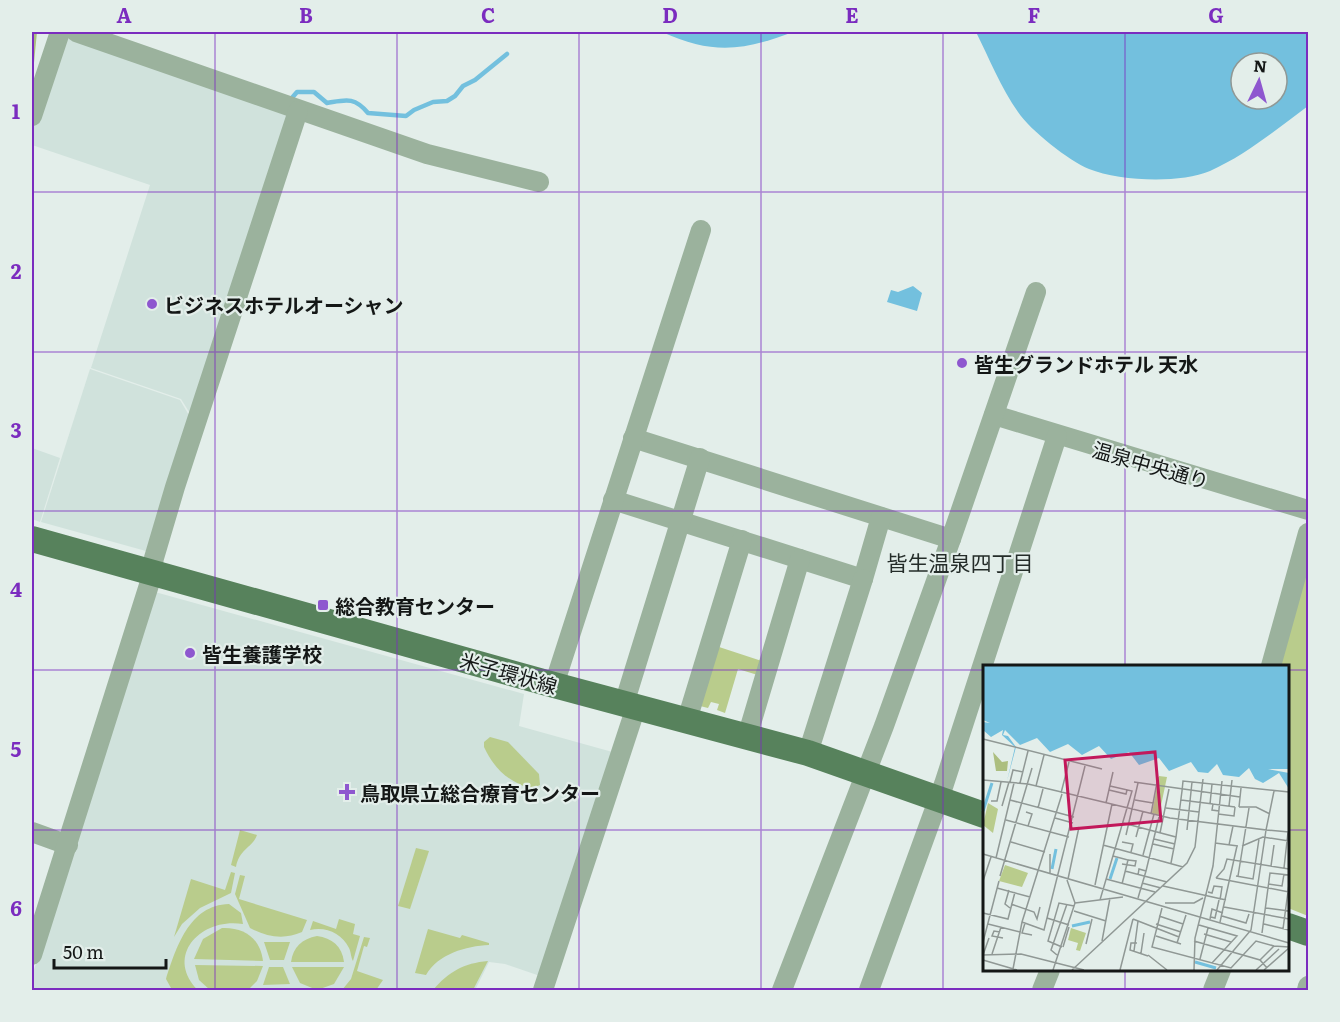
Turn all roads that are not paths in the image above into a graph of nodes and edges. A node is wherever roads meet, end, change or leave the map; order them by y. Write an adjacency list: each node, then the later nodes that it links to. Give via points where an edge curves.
1 (60, 32): 4 (street)
2 (76, 32): 3 (street)
3 (298, 111): 5 (street, via 427,154); 21 (street)
4 (32, 116)
5 (539, 182)
6 (701, 230): 10 (street)
7 (1036, 292): 8 (street)
8 (994, 416): 9 (street, 温泉中央通り); 19 (street)
9 (1058, 436): 13 (street, 温泉中央通り); 23 (street)
10 (633, 438): 11 (street); 12 (street)
11 (700, 458): 14 (street); 15 (street)
12 (613, 500): 15 (street); 26 (street)
13 (1308, 510)
14 (882, 517): 19 (street); 22 (street)
15 (681, 521): 18 (street); 27 (street)
16 (1308, 532): 24 (street)
17 (32, 538): 21 (main road, 米子環状線)
18 (742, 540): 20 (street); 28 (street)
19 (951, 540): 31 (street)
20 (800, 559): 22 (street); 29 (street)
21 (151, 572): 26 (main road, 米子環状線); 35 (street)
22 (863, 579): 30 (street)
23 (985, 665)
24 (1271, 665)
25 (983, 671): 32 (street)
26 (554, 685): 27 (main road, 米子環状線)
27 (630, 706): 28 (main road, 米子環状線); 43 (street)
28 (687, 720): 29 (main road, 米子環状線)
29 (747, 737): 30 (main road, 米子環状線)
30 (808, 753): 31 (main road, 米子環状線)
31 (866, 771): 32 (main road, 米子環状線); 44 (street)
32 (939, 799): 33 (main road, 米子環状線); 45 (street)
33 (983, 815)
34 (32, 832): 35 (street)
35 (68, 845): 37 (street)
36 (1289, 927): 38 (main road)
37 (36, 929): 39 (street)
38 (1308, 933)
39 (32, 955)
40 (1049, 971): 46 (street)
41 (1220, 971): 47 (street)
42 (1308, 986): 48 (street)
43 (543, 990)
44 (782, 990)
45 (868, 990)
46 (1042, 990)
47 (1214, 990)
48 (1307, 990)

